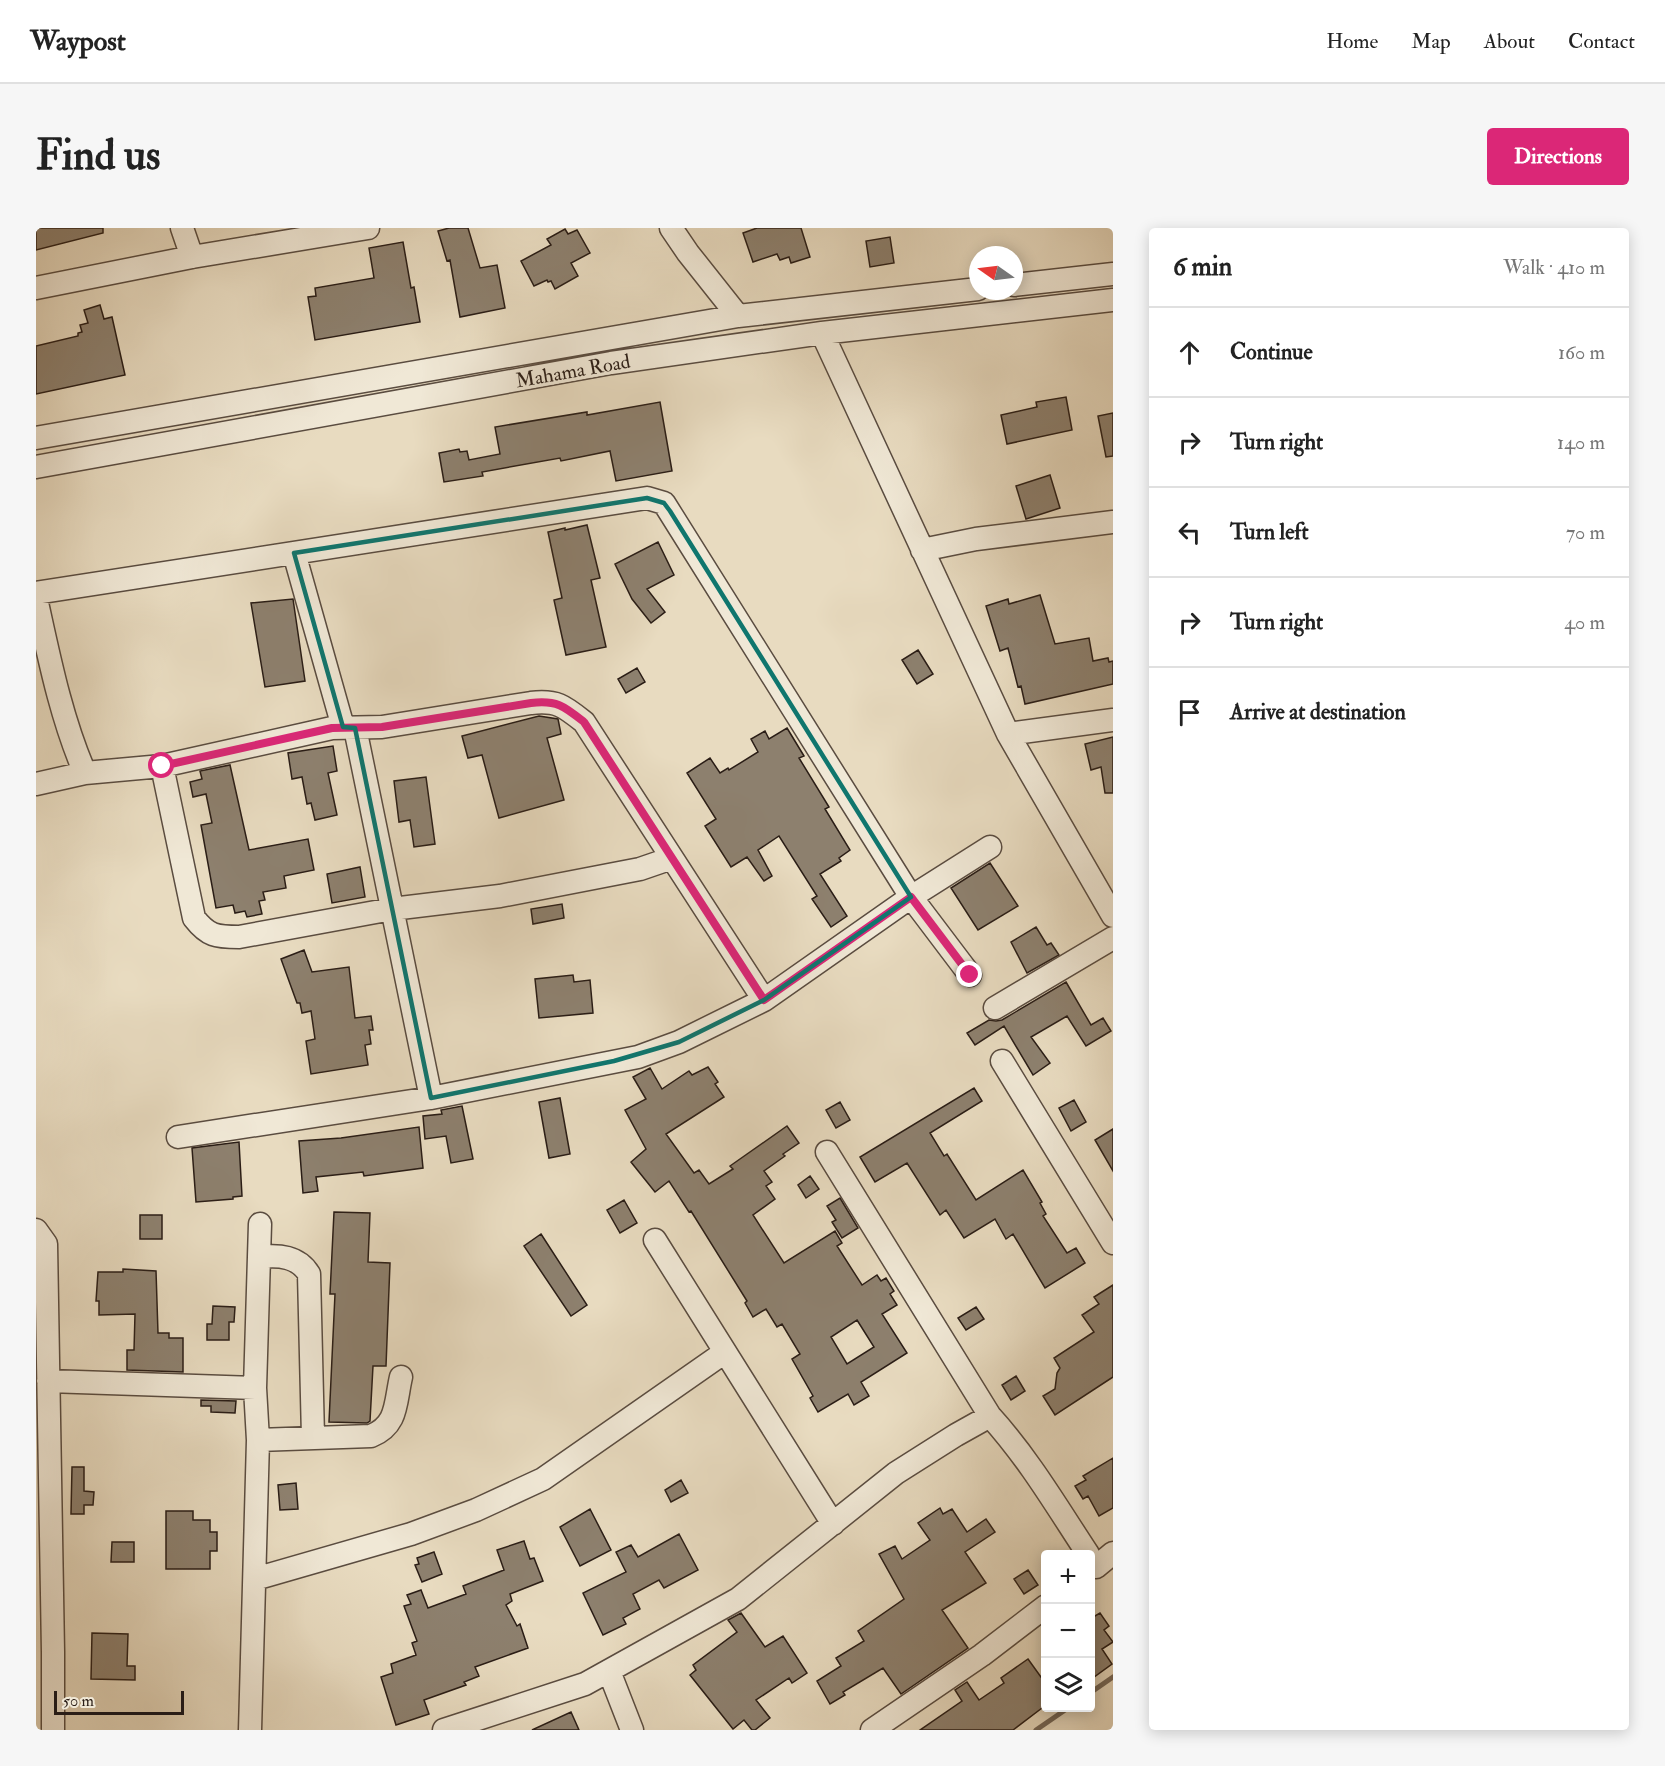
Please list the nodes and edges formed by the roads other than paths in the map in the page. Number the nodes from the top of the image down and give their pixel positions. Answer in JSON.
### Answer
{"nodes":[{"id":1,"x":182,"y":228,"type":"edge"},
{"id":2,"x":368,"y":228,"type":"edge"},
{"id":3,"x":671,"y":228,"type":"edge"},
{"id":4,"x":192,"y":257,"type":"junction"},
{"id":5,"x":1113,"y":274,"type":"edge"},
{"id":6,"x":1023,"y":284,"type":"edge"},
{"id":7,"x":36,"y":288,"type":"edge"},
{"id":8,"x":969,"y":290,"type":"edge"},
{"id":9,"x":1113,"y":300,"type":"edge"},
{"id":10,"x":738,"y":316,"type":"junction"},
{"id":11,"x":822,"y":333,"type":"junction"},
{"id":12,"x":36,"y":438,"type":"edge"},
{"id":13,"x":36,"y":467,"type":"edge"},
{"id":14,"x":1113,"y":522,"type":"edge"},
{"id":15,"x":922,"y":550,"type":"junction"},
{"id":16,"x":294,"y":553,"type":"junction"},
{"id":17,"x":36,"y":593,"type":"edge"},
{"id":18,"x":36,"y":598,"type":"edge"},
{"id":19,"x":1113,"y":720,"type":"edge"},
{"id":20,"x":349,"y":728,"type":"junction"},
{"id":21,"x":1008,"y":734,"type":"junction"},
{"id":22,"x":162,"y":766,"type":"junction"},
{"id":23,"x":85,"y":773,"type":"junction"},
{"id":24,"x":36,"y":784,"type":"edge"},
{"id":25,"x":990,"y":848,"type":"dead end"},
{"id":26,"x":672,"y":858,"type":"junction"},
{"id":27,"x":911,"y":897,"type":"junction"},
{"id":28,"x":392,"y":909,"type":"junction"},
{"id":29,"x":1111,"y":910,"type":"edge"},
{"id":30,"x":1113,"y":938,"type":"edge"},
{"id":31,"x":970,"y":975,"type":"dead end"},
{"id":32,"x":764,"y":1000,"type":"junction"},
{"id":33,"x":994,"y":1008,"type":"dead end"},
{"id":34,"x":1002,"y":1062,"type":"dead end"},
{"id":35,"x":431,"y":1098,"type":"junction"},
{"id":36,"x":178,"y":1137,"type":"dead end"},
{"id":37,"x":827,"y":1152,"type":"dead end"},
{"id":38,"x":260,"y":1224,"type":"dead end"},
{"id":39,"x":36,"y":1230,"type":"edge"},
{"id":40,"x":655,"y":1240,"type":"dead end"},
{"id":41,"x":1113,"y":1243,"type":"edge"},
{"id":42,"x":260,"y":1257,"type":"junction"},
{"id":43,"x":725,"y":1352,"type":"junction"},
{"id":44,"x":401,"y":1377,"type":"dead end"},
{"id":45,"x":48,"y":1381,"type":"junction"},
{"id":46,"x":255,"y":1388,"type":"junction"},
{"id":47,"x":990,"y":1416,"type":"junction"},
{"id":48,"x":313,"y":1437,"type":"junction"},
{"id":49,"x":258,"y":1440,"type":"junction"},
{"id":50,"x":832,"y":1524,"type":"junction"},
{"id":51,"x":1088,"y":1550,"type":"edge"},
{"id":52,"x":255,"y":1579,"type":"junction"},
{"id":53,"x":1041,"y":1610,"type":"edge"},
{"id":54,"x":609,"y":1671,"type":"junction"},
{"id":55,"x":53,"y":1730,"type":"edge"},
{"id":56,"x":250,"y":1730,"type":"edge"},
{"id":57,"x":444,"y":1730,"type":"edge"},
{"id":58,"x":632,"y":1730,"type":"edge"},
{"id":59,"x":872,"y":1730,"type":"edge"}],
"edges":[{"from":1,"to":4,"type":"street"},
{"from":2,"to":4,"type":"street"},
{"from":3,"to":10,"type":"street"},
{"from":4,"to":7,"type":"street"},
{"from":5,"to":6,"type":"street"},
{"from":8,"to":10,"type":"street","name":"Mahama Road"},
{"from":9,"to":11,"type":"street","name":"Mahama Road"},
{"from":10,"to":12,"type":"street","name":"Mahama Road"},
{"from":11,"to":13,"type":"street","name":"Mahama Road"},
{"from":11,"to":15,"type":"street"},
{"from":14,"to":15,"type":"street"},
{"from":15,"to":21,"type":"street"},
{"from":16,"to":17,"type":"street"},
{"from":16,"to":20,"type":"street"},
{"from":16,"to":27,"type":"street"},
{"from":18,"to":23,"type":"street"},
{"from":19,"to":21,"type":"street"},
{"from":20,"to":22,"type":"street"},
{"from":20,"to":26,"type":"street"},
{"from":20,"to":28,"type":"street"},
{"from":21,"to":29,"type":"street"},
{"from":22,"to":23,"type":"street"},
{"from":22,"to":28,"type":"street"},
{"from":23,"to":24,"type":"street"},
{"from":25,"to":27,"type":"street"},
{"from":26,"to":28,"type":"street"},
{"from":26,"to":32,"type":"street"},
{"from":27,"to":31,"type":"street"},
{"from":27,"to":32,"type":"street"},
{"from":28,"to":35,"type":"street"},
{"from":30,"to":33,"type":"street"},
{"from":32,"to":35,"type":"street"},
{"from":34,"to":41,"type":"street"},
{"from":35,"to":36,"type":"street"},
{"from":37,"to":47,"type":"street"},
{"from":38,"to":42,"type":"street"},
{"from":39,"to":45,"type":"street"},
{"from":40,"to":43,"type":"street"},
{"from":42,"to":46,"type":"street"},
{"from":42,"to":48,"type":"street"},
{"from":43,"to":50,"type":"street"},
{"from":43,"to":52,"type":"street"},
{"from":44,"to":48,"type":"street"},
{"from":45,"to":46,"type":"street"},
{"from":45,"to":55,"type":"street"},
{"from":46,"to":49,"type":"street"},
{"from":47,"to":50,"type":"street"},
{"from":47,"to":51,"type":"street"},
{"from":48,"to":49,"type":"street"},
{"from":49,"to":52,"type":"street"},
{"from":50,"to":54,"type":"street"},
{"from":52,"to":56,"type":"street"},
{"from":53,"to":59,"type":"street"},
{"from":54,"to":57,"type":"street"},
{"from":54,"to":58,"type":"street"}]}
